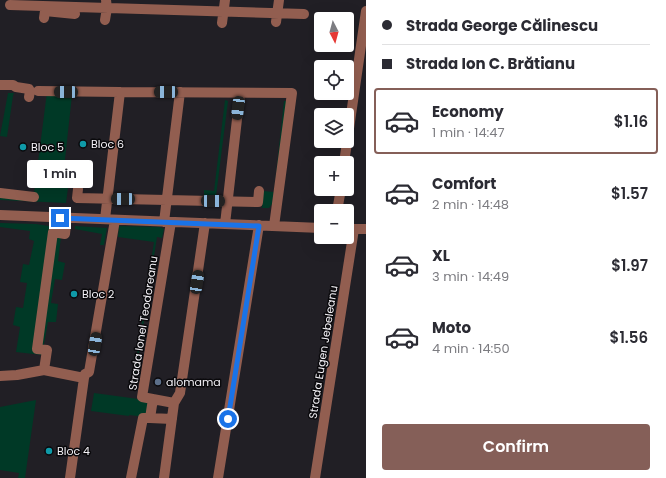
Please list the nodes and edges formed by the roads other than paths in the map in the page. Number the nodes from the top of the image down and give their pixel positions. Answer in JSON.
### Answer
{"nodes":[{"id":1,"x":225,"y":0,"type":"edge"},
{"id":2,"x":279,"y":0,"type":"edge"},
{"id":3,"x":106,"y":4,"type":"edge"},
{"id":4,"x":10,"y":5,"type":"dead end"},
{"id":5,"x":223,"y":12,"type":"junction"},
{"id":6,"x":366,"y":12,"type":"edge"},
{"id":7,"x":75,"y":14,"type":"dead end"},
{"id":8,"x":304,"y":14,"type":"dead end"},
{"id":9,"x":44,"y":18,"type":"dead end"},
{"id":10,"x":277,"y":18,"type":"junction"},
{"id":11,"x":105,"y":20,"type":"dead end"},
{"id":12,"x":222,"y":23,"type":"dead end"},
{"id":13,"x":1,"y":85,"type":"edge"},
{"id":14,"x":38,"y":91,"type":"dead end"},
{"id":15,"x":120,"y":92,"type":"junction"},
{"id":16,"x":180,"y":92,"type":"junction"},
{"id":17,"x":240,"y":93,"type":"junction"},
{"id":18,"x":29,"y":97,"type":"dead end"},
{"id":19,"x":345,"y":156,"type":"edge"},
{"id":20,"x":78,"y":189,"type":"dead end"},
{"id":21,"x":199,"y":190,"type":"dead end"},
{"id":22,"x":259,"y":191,"type":"dead end"},
{"id":23,"x":0,"y":193,"type":"edge"},
{"id":24,"x":34,"y":197,"type":"dead end"},
{"id":25,"x":107,"y":199,"type":"junction"},
{"id":26,"x":166,"y":200,"type":"junction"},
{"id":27,"x":198,"y":201,"type":"junction"},
{"id":28,"x":227,"y":201,"type":"junction"},
{"id":29,"x":0,"y":216,"type":"edge"},
{"id":30,"x":110,"y":220,"type":"junction"},
{"id":31,"x":168,"y":222,"type":"junction"},
{"id":32,"x":206,"y":223,"type":"junction"},
{"id":33,"x":225,"y":224,"type":"junction"},
{"id":34,"x":66,"y":225,"type":"dead end"},
{"id":35,"x":259,"y":226,"type":"junction"},
{"id":36,"x":274,"y":226,"type":"junction"},
{"id":37,"x":314,"y":228,"type":"edge"},
{"id":38,"x":354,"y":229,"type":"edge"},
{"id":39,"x":366,"y":229,"type":"edge"},
{"id":40,"x":349,"y":244,"type":"edge"},
{"id":41,"x":44,"y":370,"type":"junction"},
{"id":42,"x":0,"y":376,"type":"edge"},
{"id":43,"x":84,"y":378,"type":"junction"},
{"id":44,"x":153,"y":399,"type":"junction"},
{"id":45,"x":174,"y":403,"type":"junction"},
{"id":46,"x":150,"y":418,"type":"junction"},
{"id":47,"x":172,"y":419,"type":"junction"},
{"id":48,"x":70,"y":478,"type":"edge"},
{"id":49,"x":132,"y":478,"type":"edge"},
{"id":50,"x":164,"y":478,"type":"edge"},
{"id":51,"x":218,"y":478,"type":"edge"},
{"id":52,"x":315,"y":478,"type":"edge"}],
"edges":[{"from":1,"to":5,"type":"street"},
{"from":2,"to":10,"type":"street"},
{"from":3,"to":4,"type":"street"},
{"from":3,"to":5,"type":"street"},
{"from":3,"to":11,"type":"street"},
{"from":5,"to":10,"type":"street"},
{"from":5,"to":12,"type":"street"},
{"from":6,"to":19,"type":"street"},
{"from":7,"to":9,"type":"street"},
{"from":8,"to":10,"type":"street"},
{"from":13,"to":18,"type":"street"},
{"from":14,"to":15,"type":"street"},
{"from":15,"to":16,"type":"street"},
{"from":15,"to":25,"type":"street"},
{"from":16,"to":17,"type":"street"},
{"from":16,"to":26,"type":"street"},
{"from":17,"to":28,"type":"street"},
{"from":17,"to":36,"type":"street"},
{"from":20,"to":25,"type":"street"},
{"from":21,"to":27,"type":"street"},
{"from":22,"to":28,"type":"street"},
{"from":23,"to":24,"type":"street"},
{"from":25,"to":26,"type":"street"},
{"from":25,"to":30,"type":"street"},
{"from":26,"to":27,"type":"street"},
{"from":26,"to":31,"type":"street"},
{"from":27,"to":28,"type":"street"},
{"from":28,"to":33,"type":"street"},
{"from":29,"to":30,"type":"street"},
{"from":30,"to":31,"type":"street"},
{"from":30,"to":43,"type":"street"},
{"from":31,"to":32,"type":"street"},
{"from":31,"to":44,"type":"street","name":"Strada Ionel Teodoreanu"},
{"from":32,"to":33,"type":"street"},
{"from":32,"to":45,"type":"street"},
{"from":33,"to":35,"type":"street"},
{"from":34,"to":41,"type":"street"},
{"from":35,"to":36,"type":"street"},
{"from":35,"to":51,"type":"street"},
{"from":36,"to":37,"type":"street"},
{"from":38,"to":39,"type":"street"},
{"from":40,"to":52,"type":"street","name":"Strada Eugen Jebeleanu"},
{"from":41,"to":42,"type":"street"},
{"from":41,"to":43,"type":"street"},
{"from":43,"to":48,"type":"street"},
{"from":44,"to":45,"type":"street","name":"Strada Ionel Teodoreanu"},
{"from":44,"to":46,"type":"street"},
{"from":45,"to":47,"type":"street"},
{"from":46,"to":47,"type":"street"},
{"from":46,"to":49,"type":"street"},
{"from":47,"to":50,"type":"street"}]}
